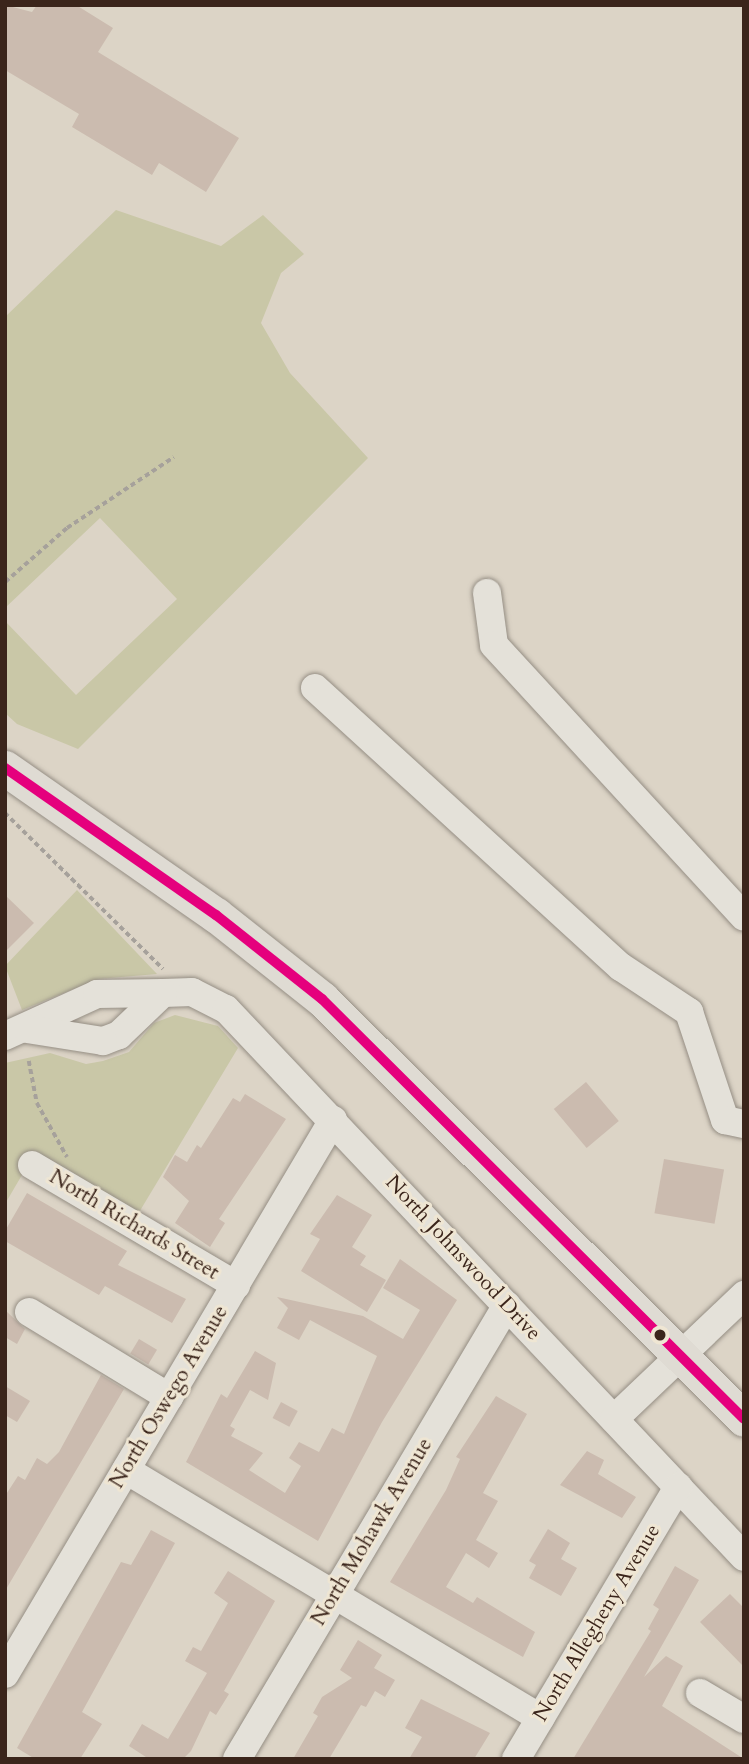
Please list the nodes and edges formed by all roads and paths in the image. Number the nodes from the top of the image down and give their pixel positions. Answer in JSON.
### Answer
{"nodes":[{"id":1,"x":174,"y":457,"type":"dead end"},
{"id":2,"x":5,"y":582,"type":"edge"},
{"id":3,"x":487,"y":593,"type":"dead end"},
{"id":4,"x":315,"y":688,"type":"dead end"},
{"id":5,"x":5,"y":768,"type":"edge"},
{"id":6,"x":5,"y":813,"type":"edge"},
{"id":7,"x":744,"y":917,"type":"edge"},
{"id":8,"x":165,"y":984,"type":"junction"},
{"id":9,"x":119,"y":993,"type":"junction"},
{"id":10,"x":69,"y":1007,"type":"junction"},
{"id":11,"x":131,"y":1022,"type":"junction"},
{"id":12,"x":12,"y":1031,"type":"edge"},
{"id":13,"x":75,"y":1039,"type":"junction"},
{"id":14,"x":29,"y":1061,"type":"dead end"},
{"id":15,"x":333,"y":1120,"type":"junction"},
{"id":16,"x":744,"y":1124,"type":"edge"},
{"id":17,"x":32,"y":1165,"type":"dead end"},
{"id":18,"x":63,"y":1183,"type":"junction"},
{"id":19,"x":236,"y":1285,"type":"junction"},
{"id":20,"x":744,"y":1295,"type":"edge"},
{"id":21,"x":507,"y":1305,"type":"junction"},
{"id":22,"x":29,"y":1312,"type":"dead end"},
{"id":23,"x":681,"y":1355,"type":"junction"},
{"id":24,"x":169,"y":1397,"type":"junction"},
{"id":25,"x":614,"y":1419,"type":"junction"},
{"id":26,"x":744,"y":1419,"type":"edge"},
{"id":27,"x":126,"y":1470,"type":"junction"},
{"id":28,"x":678,"y":1488,"type":"junction"},
{"id":29,"x":744,"y":1557,"type":"edge"},
{"id":30,"x":334,"y":1595,"type":"junction"},
{"id":31,"x":5,"y":1674,"type":"edge"},
{"id":32,"x":700,"y":1693,"type":"dead end"},
{"id":33,"x":540,"y":1718,"type":"junction"},
{"id":34,"x":744,"y":1719,"type":"edge"},
{"id":35,"x":237,"y":1759,"type":"edge"},
{"id":36,"x":516,"y":1759,"type":"edge"}],
"edges":[{"from":1,"to":2,"type":"path"},
{"from":3,"to":7,"type":"street"},
{"from":4,"to":16,"type":"street"},
{"from":5,"to":23,"type":"main road"},
{"from":6,"to":8,"type":"path"},
{"from":8,"to":9,"type":"street","name":"North Johnswood Drive"},
{"from":8,"to":11,"type":"street","name":"North Johnswood Drive"},
{"from":8,"to":15,"type":"street","name":"North Johnswood Drive"},
{"from":9,"to":10,"type":"street","name":"North Johnswood Drive"},
{"from":9,"to":11,"type":"street"},
{"from":10,"to":12,"type":"street","name":"North Johnswood Drive"},
{"from":10,"to":13,"type":"street"},
{"from":11,"to":13,"type":"street","name":"North Johnswood Drive"},
{"from":12,"to":13,"type":"street","name":"North Johnswood Drive"},
{"from":14,"to":18,"type":"path"},
{"from":15,"to":19,"type":"street","name":"North Oswego Avenue"},
{"from":15,"to":21,"type":"street","name":"North Johnswood Drive"},
{"from":17,"to":18,"type":"street","name":"North Richards Street"},
{"from":18,"to":19,"type":"street","name":"North Richards Street"},
{"from":19,"to":24,"type":"street","name":"North Oswego Avenue"},
{"from":20,"to":23,"type":"street"},
{"from":21,"to":25,"type":"street","name":"North Johnswood Drive"},
{"from":21,"to":30,"type":"street","name":"North Mohawk Avenue"},
{"from":22,"to":24,"type":"street"},
{"from":23,"to":25,"type":"street"},
{"from":23,"to":26,"type":"main road"},
{"from":24,"to":27,"type":"street","name":"North Oswego Avenue"},
{"from":25,"to":28,"type":"street","name":"North Johnswood Drive"},
{"from":27,"to":30,"type":"street"},
{"from":27,"to":31,"type":"street","name":"North Oswego Avenue"},
{"from":28,"to":29,"type":"street","name":"North Johnswood Drive"},
{"from":28,"to":33,"type":"street","name":"North Allegheny Avenue"},
{"from":30,"to":33,"type":"street"},
{"from":30,"to":35,"type":"street","name":"North Mohawk Avenue"},
{"from":32,"to":34,"type":"street"},
{"from":33,"to":36,"type":"street","name":"North Allegheny Avenue"}]}
